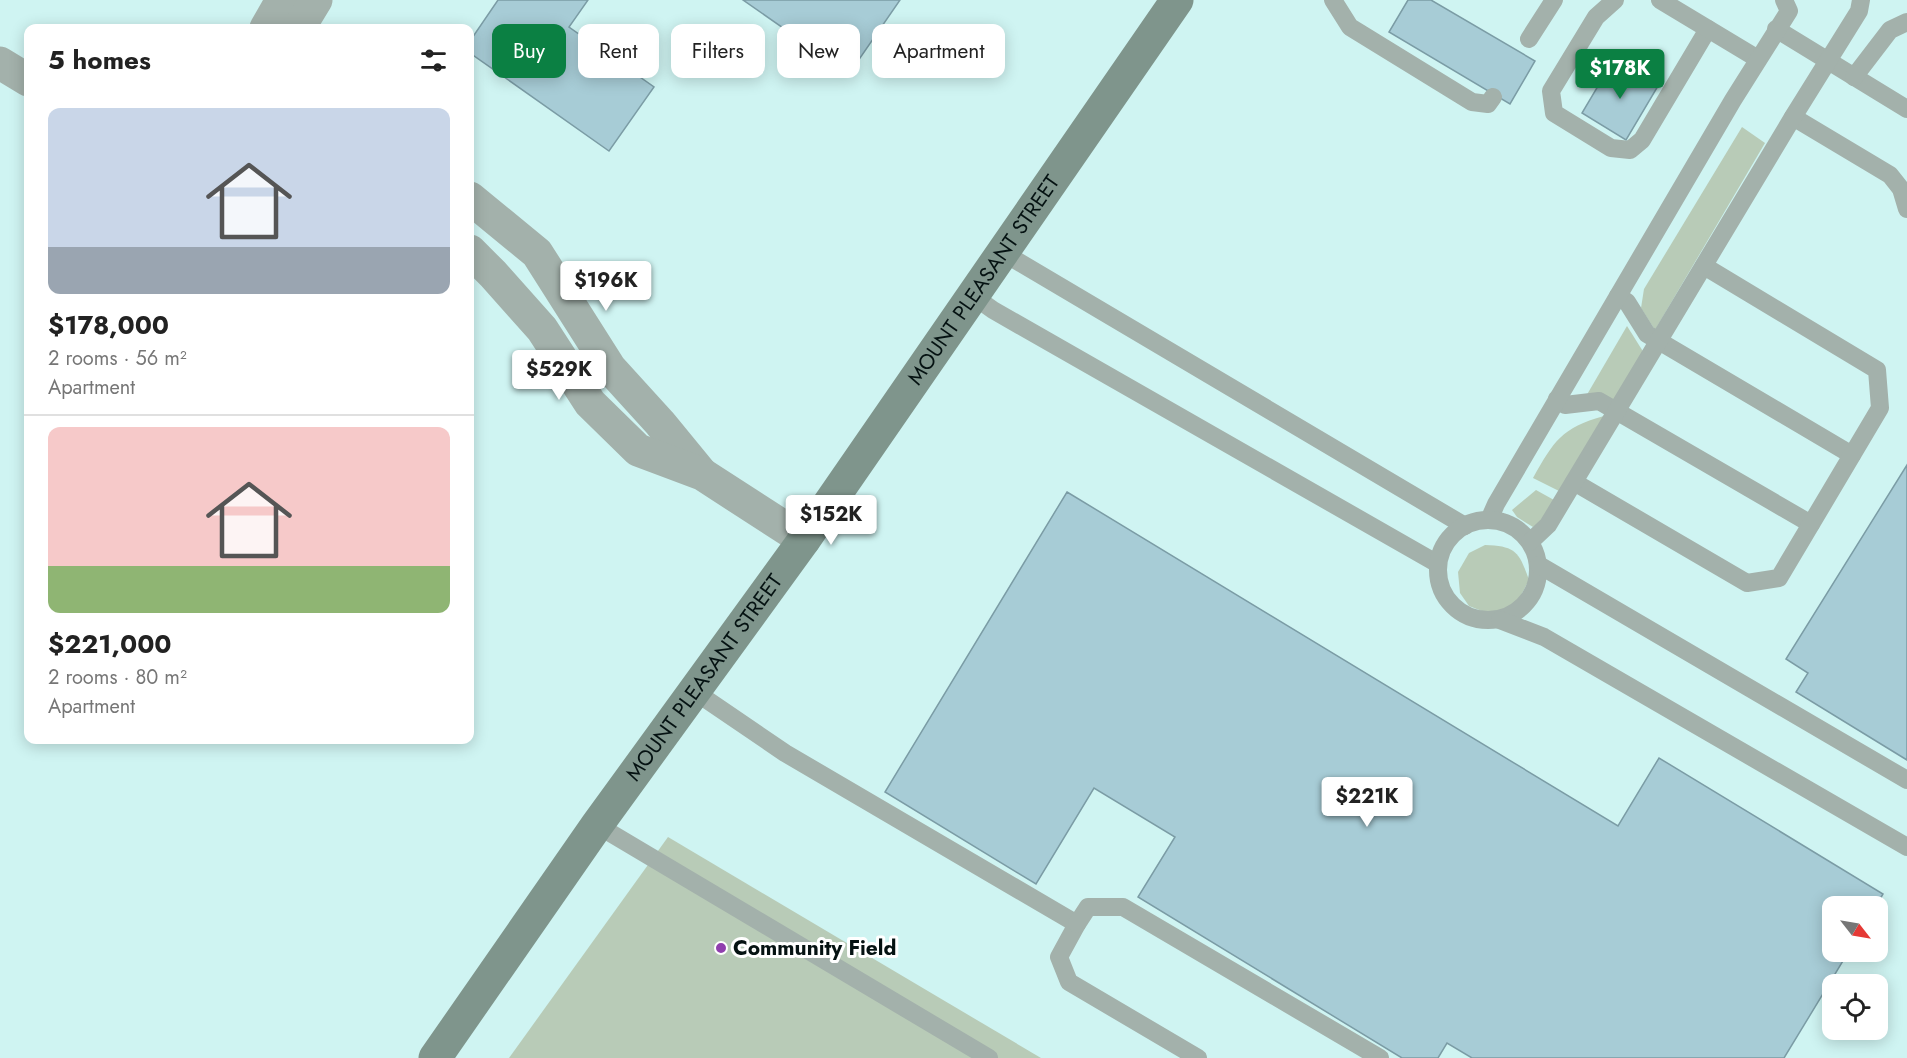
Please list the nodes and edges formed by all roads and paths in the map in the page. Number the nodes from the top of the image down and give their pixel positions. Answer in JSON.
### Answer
{"nodes":[{"id":1,"x":282,"y":0,"type":"edge"},
{"id":2,"x":316,"y":0,"type":"edge"},
{"id":3,"x":1177,"y":0,"type":"edge"},
{"id":4,"x":1333,"y":0,"type":"edge"},
{"id":5,"x":1554,"y":0,"type":"edge"},
{"id":6,"x":1615,"y":0,"type":"edge"},
{"id":7,"x":1660,"y":0,"type":"edge"},
{"id":8,"x":1784,"y":0,"type":"edge"},
{"id":9,"x":1861,"y":0,"type":"edge"},
{"id":10,"x":1907,"y":22,"type":"edge"},
{"id":11,"x":268,"y":24,"type":"edge"},
{"id":12,"x":301,"y":24,"type":"edge"},
{"id":13,"x":1708,"y":29,"type":"junction"},
{"id":14,"x":1776,"y":29,"type":"junction"},
{"id":15,"x":1529,"y":39,"type":"dead end"},
{"id":16,"x":1758,"y":59,"type":"junction"},
{"id":17,"x":1827,"y":61,"type":"junction"},
{"id":18,"x":0,"y":63,"type":"edge"},
{"id":19,"x":1854,"y":77,"type":"junction"},
{"id":20,"x":24,"y":78,"type":"edge"},
{"id":21,"x":1494,"y":97,"type":"dead end"},
{"id":22,"x":1907,"y":109,"type":"edge"},
{"id":23,"x":1793,"y":117,"type":"junction"},
{"id":24,"x":474,"y":201,"type":"edge"},
{"id":25,"x":1907,"y":209,"type":"edge"},
{"id":26,"x":1002,"y":252,"type":"junction"},
{"id":27,"x":474,"y":256,"type":"edge"},
{"id":28,"x":1704,"y":266,"type":"junction"},
{"id":29,"x":972,"y":295,"type":"junction"},
{"id":30,"x":1618,"y":296,"type":"junction"},
{"id":31,"x":1659,"y":341,"type":"junction"},
{"id":32,"x":1557,"y":399,"type":"junction"},
{"id":33,"x":1616,"y":411,"type":"junction"},
{"id":34,"x":1852,"y":455,"type":"junction"},
{"id":35,"x":702,"y":474,"type":"junction"},
{"id":36,"x":1574,"y":482,"type":"junction"},
{"id":37,"x":1489,"y":520,"type":"junction"},
{"id":38,"x":1811,"y":524,"type":"junction"},
{"id":39,"x":1465,"y":525,"type":"junction"},
{"id":40,"x":804,"y":540,"type":"junction"},
{"id":41,"x":1530,"y":542,"type":"junction"},
{"id":42,"x":1438,"y":564,"type":"junction"},
{"id":43,"x":1539,"y":565,"type":"junction"},
{"id":44,"x":1500,"y":620,"type":"junction"},
{"id":45,"x":694,"y":691,"type":"junction"},
{"id":46,"x":1907,"y":780,"type":"edge"},
{"id":47,"x":597,"y":825,"type":"junction"},
{"id":48,"x":1907,"y":847,"type":"edge"},
{"id":49,"x":1077,"y":924,"type":"junction"},
{"id":50,"x":435,"y":1058,"type":"edge"},
{"id":51,"x":989,"y":1058,"type":"edge"},
{"id":52,"x":1198,"y":1058,"type":"edge"},
{"id":53,"x":1380,"y":1058,"type":"edge"}],
"edges":[{"from":1,"to":11,"type":"street"},
{"from":2,"to":12,"type":"street"},
{"from":3,"to":26,"type":"main road","name":"MOUNT PLEASANT STREET"},
{"from":4,"to":21,"type":"lane"},
{"from":5,"to":15,"type":"lane"},
{"from":6,"to":13,"type":"lane"},
{"from":7,"to":13,"type":"lane"},
{"from":8,"to":14,"type":"lane"},
{"from":9,"to":17,"type":"lane"},
{"from":10,"to":19,"type":"lane"},
{"from":13,"to":16,"type":"lane"},
{"from":14,"to":16,"type":"lane"},
{"from":14,"to":17,"type":"lane"},
{"from":16,"to":30,"type":"lane"},
{"from":17,"to":19,"type":"lane"},
{"from":17,"to":23,"type":"lane"},
{"from":18,"to":20,"type":"street"},
{"from":19,"to":22,"type":"lane"},
{"from":23,"to":25,"type":"lane"},
{"from":23,"to":28,"type":"lane"},
{"from":24,"to":35,"type":"street"},
{"from":26,"to":29,"type":"main road","name":"MOUNT PLEASANT STREET"},
{"from":26,"to":39,"type":"lane"},
{"from":27,"to":35,"type":"street"},
{"from":28,"to":31,"type":"lane"},
{"from":28,"to":34,"type":"lane"},
{"from":29,"to":40,"type":"main road","name":"MOUNT PLEASANT STREET"},
{"from":29,"to":42,"type":"lane"},
{"from":30,"to":31,"type":"lane"},
{"from":30,"to":32,"type":"lane"},
{"from":31,"to":33,"type":"lane"},
{"from":31,"to":34,"type":"lane"},
{"from":32,"to":33,"type":"lane"},
{"from":32,"to":37,"type":"lane"},
{"from":33,"to":36,"type":"lane"},
{"from":33,"to":38,"type":"lane"},
{"from":34,"to":38,"type":"lane"},
{"from":35,"to":40,"type":"street"},
{"from":36,"to":38,"type":"lane"},
{"from":36,"to":41,"type":"lane"},
{"from":37,"to":39,"type":"lane"},
{"from":37,"to":41,"type":"lane"},
{"from":39,"to":42,"type":"lane"},
{"from":40,"to":45,"type":"main road","name":"MOUNT PLEASANT STREET"},
{"from":41,"to":43,"type":"lane"},
{"from":42,"to":44,"type":"lane"},
{"from":43,"to":44,"type":"lane"},
{"from":43,"to":46,"type":"lane"},
{"from":44,"to":48,"type":"lane"},
{"from":45,"to":47,"type":"main road","name":"MOUNT PLEASANT STREET"},
{"from":45,"to":49,"type":"lane"},
{"from":47,"to":50,"type":"main road","name":"MOUNT PLEASANT STREET"},
{"from":47,"to":51,"type":"lane"},
{"from":49,"to":52,"type":"lane"},
{"from":49,"to":53,"type":"lane"}]}
